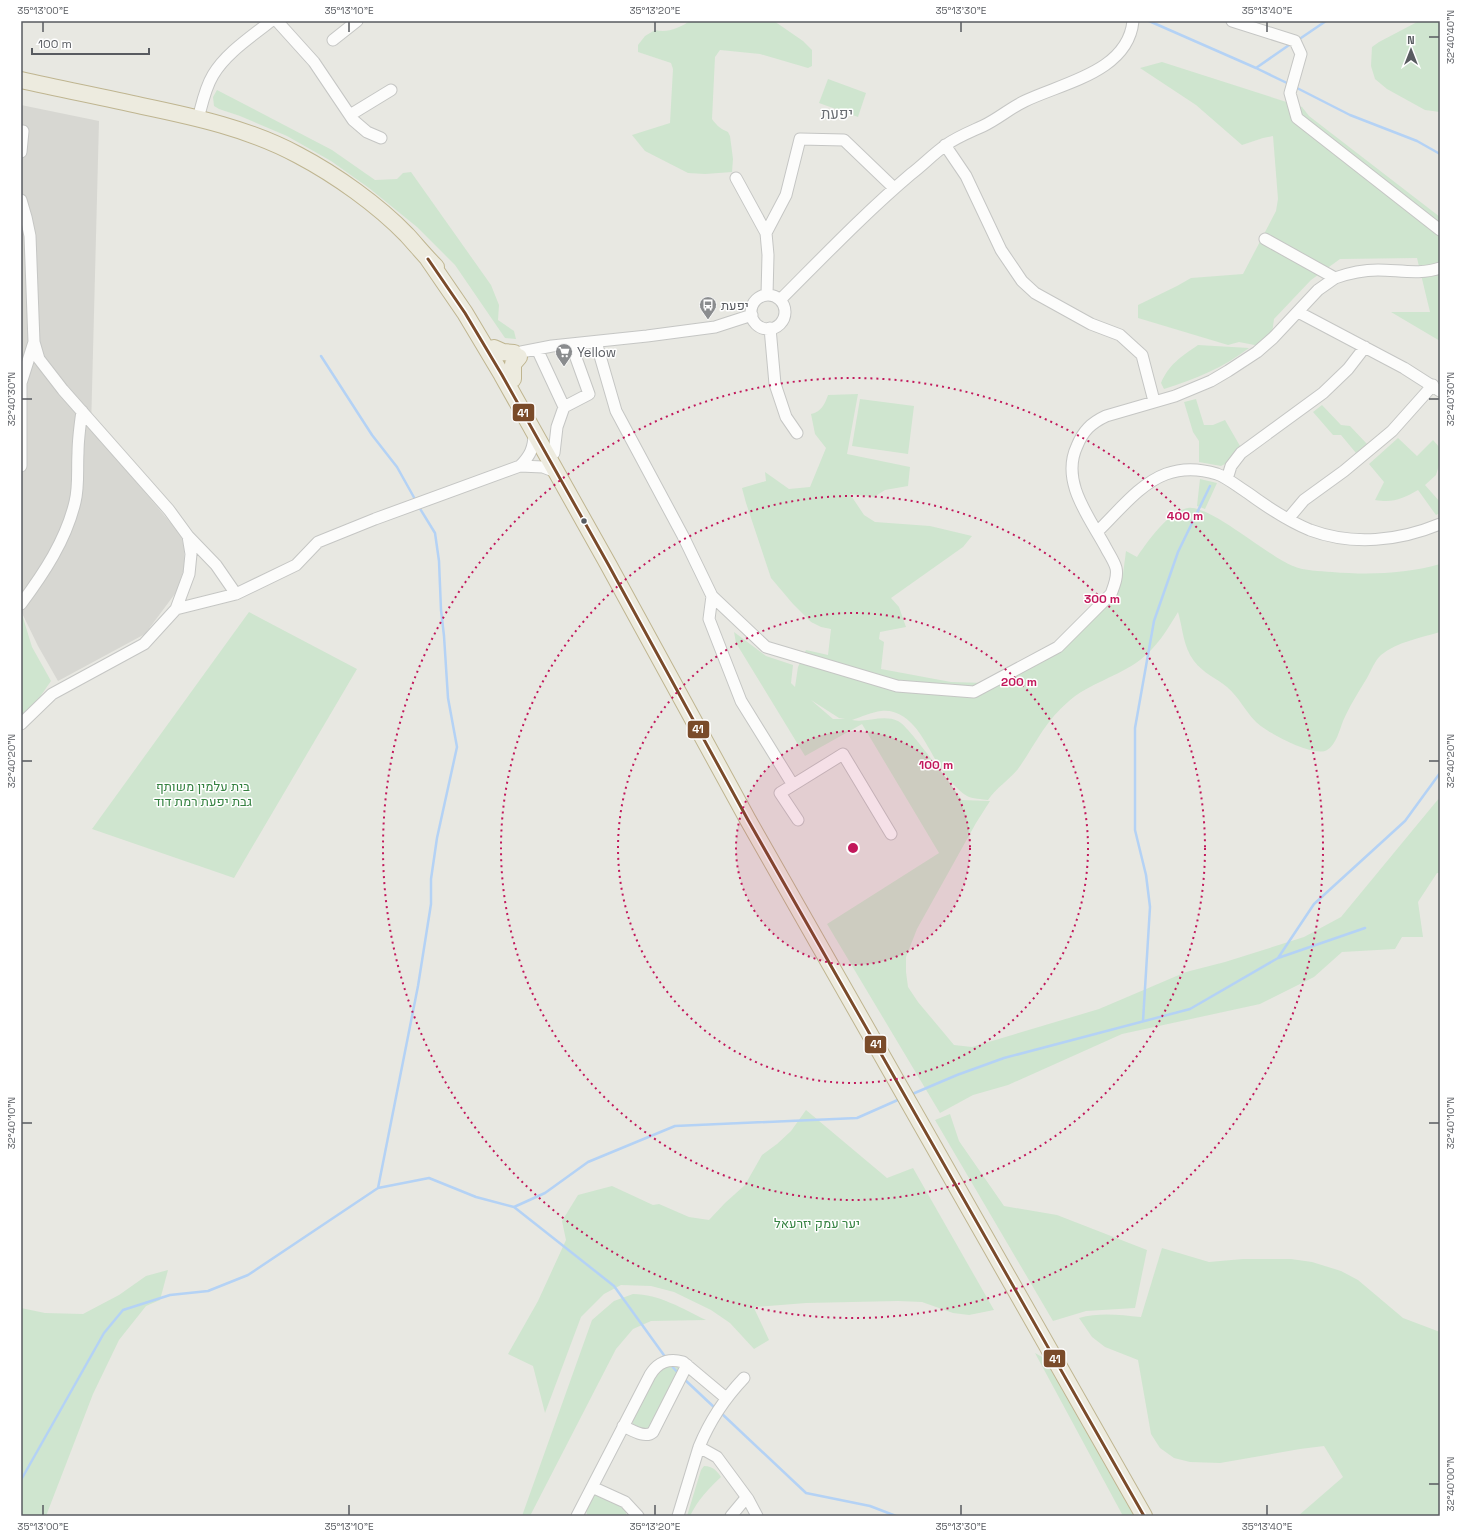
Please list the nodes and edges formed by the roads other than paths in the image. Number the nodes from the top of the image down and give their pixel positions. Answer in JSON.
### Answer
{"nodes":[{"id":1,"x":271,"y":21,"type":"edge"},
{"id":2,"x":277,"y":21,"type":"edge"},
{"id":3,"x":357,"y":21,"type":"edge"},
{"id":4,"x":1133,"y":21,"type":"edge"},
{"id":5,"x":1232,"y":21,"type":"edge"},
{"id":6,"x":333,"y":40,"type":"dead end"},
{"id":7,"x":21,"y":80,"type":"edge"},
{"id":8,"x":391,"y":90,"type":"dead end"},
{"id":9,"x":350,"y":115,"type":"junction"},
{"id":10,"x":198,"y":119,"type":"junction"},
{"id":11,"x":23,"y":131,"type":"dead end"},
{"id":12,"x":381,"y":138,"type":"dead end"},
{"id":13,"x":945,"y":145,"type":"junction"},
{"id":14,"x":21,"y":152,"type":"edge"},
{"id":15,"x":736,"y":178,"type":"dead end"},
{"id":16,"x":894,"y":188,"type":"junction"},
{"id":17,"x":21,"y":200,"type":"edge"},
{"id":18,"x":1440,"y":230,"type":"edge"},
{"id":19,"x":766,"y":232,"type":"junction"},
{"id":20,"x":1265,"y":239,"type":"dead end"},
{"id":21,"x":1440,"y":268,"type":"edge"},
{"id":22,"x":1335,"y":278,"type":"junction"},
{"id":23,"x":767,"y":295,"type":"junction"},
{"id":24,"x":780,"y":300,"type":"junction"},
{"id":25,"x":1298,"y":312,"type":"junction"},
{"id":26,"x":752,"y":315,"type":"junction"},
{"id":27,"x":770,"y":328,"type":"junction"},
{"id":28,"x":34,"y":342,"type":"junction"},
{"id":29,"x":596,"y":342,"type":"junction"},
{"id":30,"x":571,"y":344,"type":"junction"},
{"id":31,"x":1364,"y":347,"type":"junction"},
{"id":32,"x":537,"y":349,"type":"junction"},
{"id":33,"x":505,"y":358,"type":"junction"},
{"id":34,"x":1436,"y":388,"type":"edge"},
{"id":35,"x":1154,"y":401,"type":"junction"},
{"id":36,"x":564,"y":407,"type":"junction"},
{"id":37,"x":82,"y":411,"type":"junction"},
{"id":38,"x":534,"y":433,"type":"junction"},
{"id":39,"x":797,"y":433,"type":"dead end"},
{"id":40,"x":554,"y":453,"type":"junction"},
{"id":41,"x":21,"y":466,"type":"edge"},
{"id":42,"x":520,"y":466,"type":"junction"},
{"id":43,"x":556,"y":472,"type":"junction"},
{"id":44,"x":1227,"y":479,"type":"junction"},
{"id":45,"x":1288,"y":519,"type":"junction"},
{"id":46,"x":1440,"y":524,"type":"edge"},
{"id":47,"x":1097,"y":532,"type":"junction"},
{"id":48,"x":188,"y":536,"type":"junction"},
{"id":49,"x":608,"y":564,"type":"junction"},
{"id":50,"x":236,"y":594,"type":"junction"},
{"id":51,"x":712,"y":596,"type":"junction"},
{"id":52,"x":21,"y":604,"type":"edge"},
{"id":53,"x":176,"y":609,"type":"junction"},
{"id":54,"x":21,"y":724,"type":"edge"},
{"id":55,"x":793,"y":785,"type":"junction"},
{"id":56,"x":798,"y":820,"type":"dead end"},
{"id":57,"x":891,"y":834,"type":"dead end"},
{"id":58,"x":687,"y":1365,"type":"junction"},
{"id":59,"x":744,"y":1378,"type":"dead end"},
{"id":60,"x":726,"y":1398,"type":"junction"},
{"id":61,"x":623,"y":1426,"type":"junction"},
{"id":62,"x":699,"y":1447,"type":"junction"},
{"id":63,"x":592,"y":1487,"type":"junction"},
{"id":64,"x":746,"y":1498,"type":"junction"},
{"id":65,"x":633,"y":1514,"type":"edge"},
{"id":66,"x":578,"y":1516,"type":"edge"},
{"id":67,"x":678,"y":1516,"type":"edge"},
{"id":68,"x":731,"y":1516,"type":"edge"},
{"id":69,"x":757,"y":1516,"type":"edge"},
{"id":70,"x":1144,"y":1516,"type":"edge"}],
"edges":[{"from":1,"to":10,"type":"street"},
{"from":2,"to":9,"type":"street"},
{"from":3,"to":6,"type":"street"},
{"from":4,"to":13,"type":"street"},
{"from":5,"to":18,"type":"street"},
{"from":7,"to":10,"type":"highway"},
{"from":8,"to":9,"type":"street"},
{"from":9,"to":12,"type":"street"},
{"from":10,"to":33,"type":"highway"},
{"from":11,"to":14,"type":"street"},
{"from":13,"to":16,"type":"street"},
{"from":13,"to":35,"type":"street"},
{"from":15,"to":19,"type":"street"},
{"from":16,"to":19,"type":"street"},
{"from":16,"to":24,"type":"street"},
{"from":17,"to":28,"type":"street"},
{"from":19,"to":23,"type":"street"},
{"from":20,"to":22,"type":"street"},
{"from":21,"to":22,"type":"street"},
{"from":22,"to":25,"type":"street"},
{"from":23,"to":24,"type":"street"},
{"from":23,"to":26,"type":"street"},
{"from":24,"to":27,"type":"street"},
{"from":25,"to":31,"type":"street"},
{"from":25,"to":35,"type":"street"},
{"from":26,"to":27,"type":"street"},
{"from":26,"to":29,"type":"street"},
{"from":27,"to":39,"type":"street"},
{"from":28,"to":37,"type":"street"},
{"from":28,"to":41,"type":"street"},
{"from":29,"to":30,"type":"street"},
{"from":29,"to":51,"type":"street"},
{"from":30,"to":32,"type":"street"},
{"from":30,"to":36,"type":"street"},
{"from":31,"to":34,"type":"street"},
{"from":31,"to":44,"type":"street"},
{"from":32,"to":33,"type":"street"},
{"from":32,"to":36,"type":"street"},
{"from":33,"to":38,"type":"highway"},
{"from":33,"to":40,"type":"highway"},
{"from":34,"to":45,"type":"street"},
{"from":35,"to":47,"type":"street"},
{"from":36,"to":40,"type":"street"},
{"from":37,"to":48,"type":"street"},
{"from":37,"to":52,"type":"street"},
{"from":38,"to":42,"type":"street"},
{"from":38,"to":43,"type":"highway"},
{"from":40,"to":49,"type":"highway"},
{"from":42,"to":43,"type":"street"},
{"from":42,"to":50,"type":"street"},
{"from":43,"to":49,"type":"highway"},
{"from":44,"to":45,"type":"street"},
{"from":44,"to":47,"type":"street"},
{"from":45,"to":46,"type":"street"},
{"from":47,"to":51,"type":"street"},
{"from":48,"to":50,"type":"street"},
{"from":48,"to":53,"type":"street"},
{"from":49,"to":70,"type":"highway"},
{"from":50,"to":53,"type":"street"},
{"from":51,"to":55,"type":"street"},
{"from":53,"to":54,"type":"street"},
{"from":55,"to":56,"type":"street"},
{"from":55,"to":57,"type":"street"},
{"from":58,"to":60,"type":"street"},
{"from":58,"to":61,"type":"street"},
{"from":58,"to":61,"type":"street"},
{"from":59,"to":60,"type":"street"},
{"from":60,"to":62,"type":"street"},
{"from":61,"to":63,"type":"street"},
{"from":62,"to":64,"type":"street"},
{"from":62,"to":67,"type":"street"},
{"from":63,"to":65,"type":"street"},
{"from":63,"to":66,"type":"street"},
{"from":64,"to":68,"type":"street"},
{"from":64,"to":69,"type":"street"}]}
